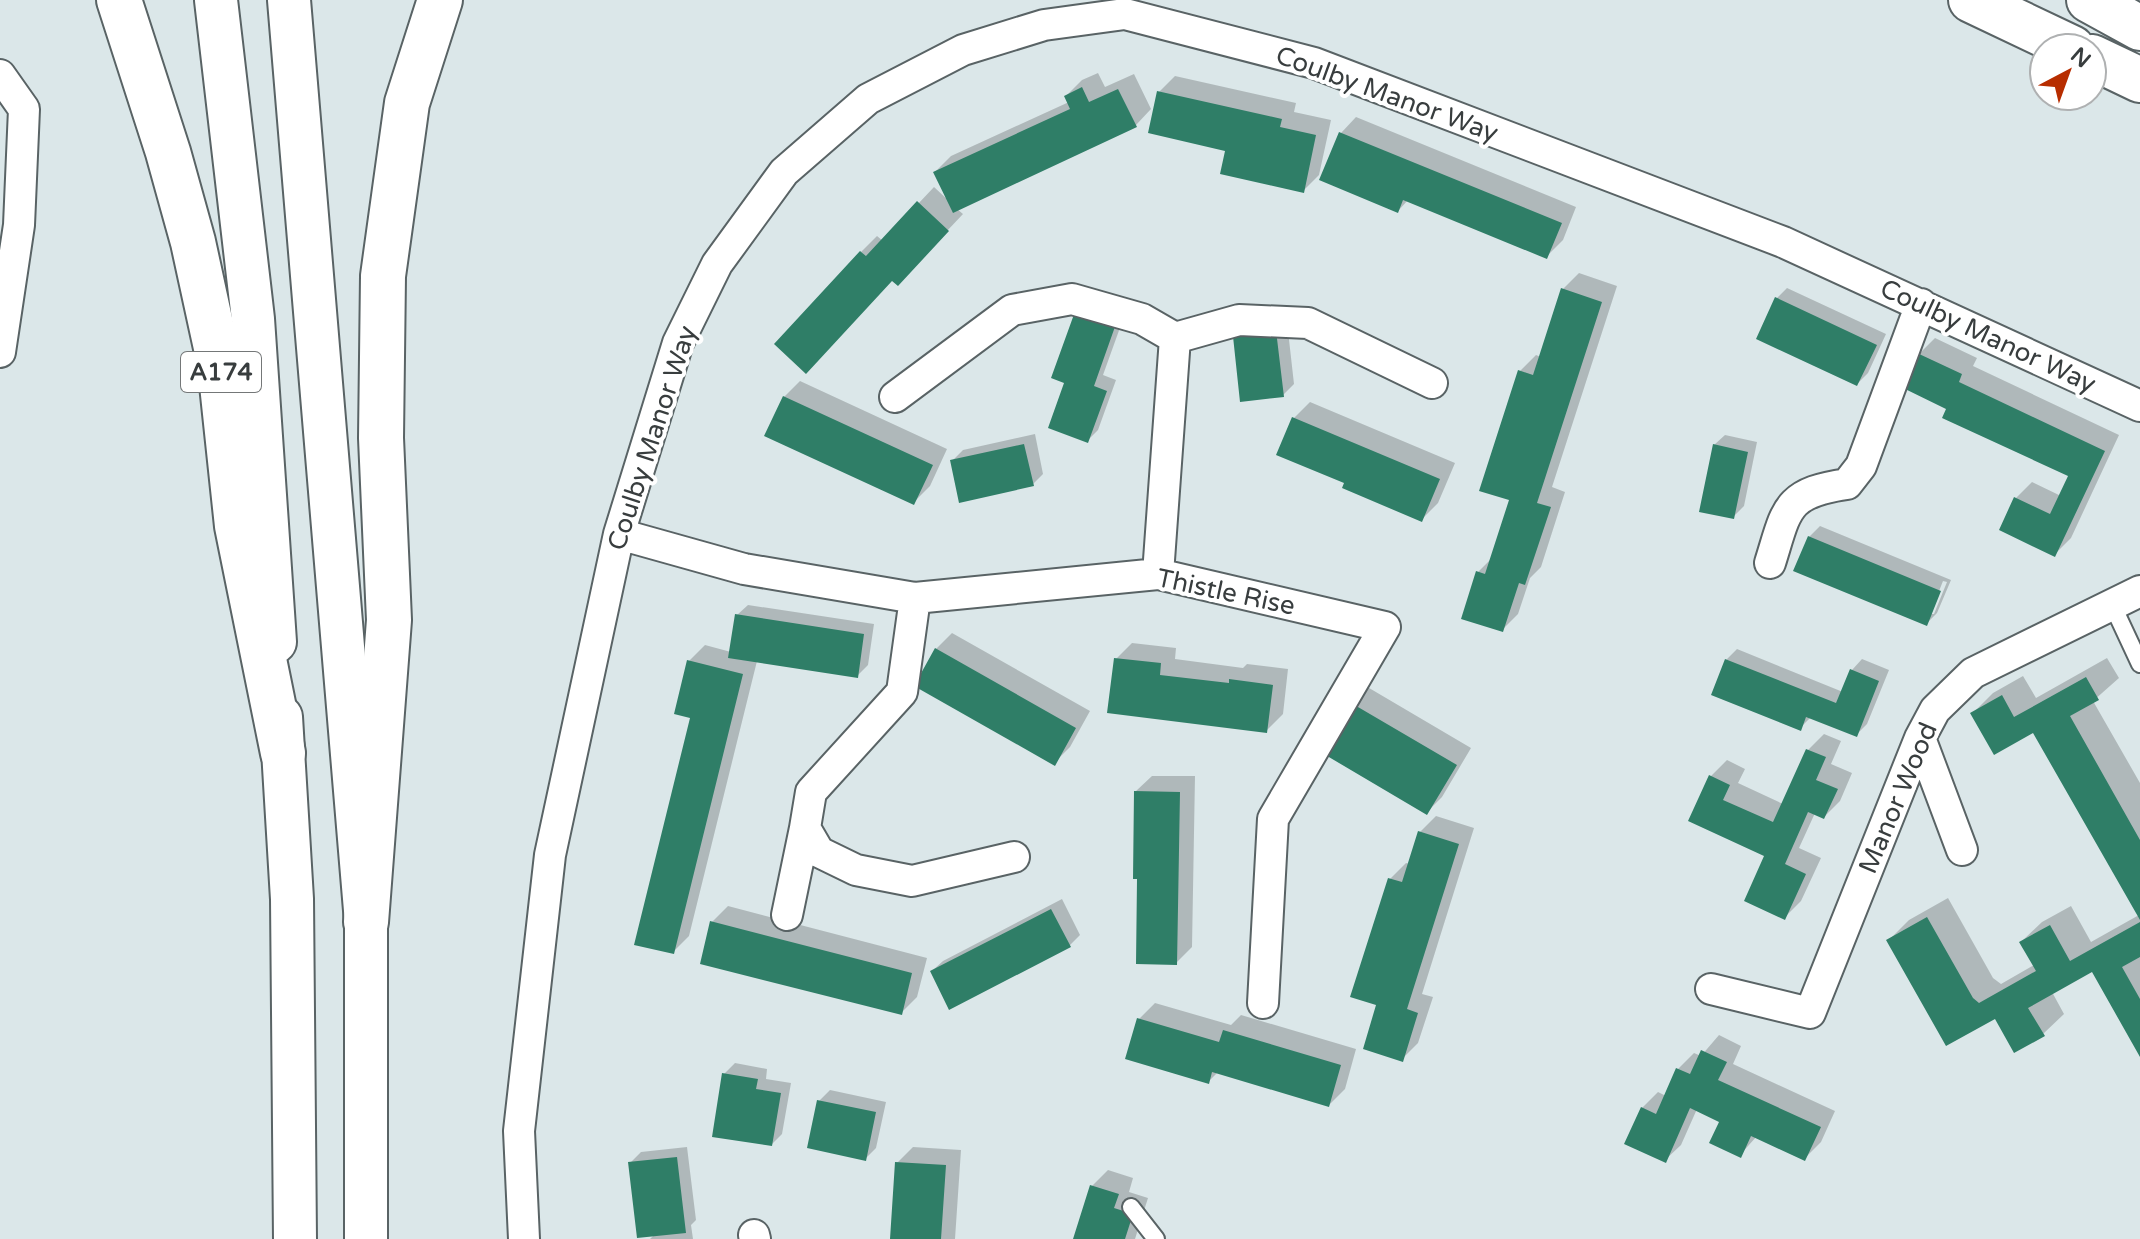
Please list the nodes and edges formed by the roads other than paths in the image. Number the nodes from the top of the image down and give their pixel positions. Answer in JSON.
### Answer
{"nodes":[{"id":1,"x":119,"y":0,"type":"edge"},
{"id":2,"x":216,"y":0,"type":"edge"},
{"id":3,"x":289,"y":0,"type":"edge"},
{"id":4,"x":440,"y":0,"type":"edge"},
{"id":5,"x":1971,"y":0,"type":"edge"},
{"id":6,"x":2089,"y":0,"type":"edge"},
{"id":7,"x":2140,"y":28,"type":"edge"},
{"id":8,"x":2038,"y":32,"type":"edge"},
{"id":9,"x":2108,"y":65,"type":"edge"},
{"id":10,"x":0,"y":75,"type":"edge"},
{"id":11,"x":2140,"y":80,"type":"edge"},
{"id":12,"x":1921,"y":304,"type":"junction"},
{"id":13,"x":1175,"y":338,"type":"junction"},
{"id":14,"x":0,"y":352,"type":"edge"},
{"id":15,"x":1432,"y":383,"type":"dead end"},
{"id":16,"x":895,"y":397,"type":"dead end"},
{"id":17,"x":2140,"y":406,"type":"edge"},
{"id":18,"x":619,"y":534,"type":"junction"},
{"id":19,"x":1770,"y":563,"type":"dead end"},
{"id":20,"x":1158,"y":574,"type":"junction"},
{"id":21,"x":2140,"y":591,"type":"edge"},
{"id":22,"x":915,"y":598,"type":"junction"},
{"id":23,"x":2112,"y":604,"type":"junction"},
{"id":24,"x":2140,"y":664,"type":"edge"},
{"id":25,"x":1920,"y":738,"type":"junction"},
{"id":26,"x":283,"y":753,"type":"junction"},
{"id":27,"x":805,"y":828,"type":"junction"},
{"id":28,"x":1962,"y":850,"type":"dead end"},
{"id":29,"x":1014,"y":857,"type":"dead end"},
{"id":30,"x":787,"y":915,"type":"dead end"},
{"id":31,"x":366,"y":922,"type":"junction"},
{"id":32,"x":1711,"y":989,"type":"dead end"},
{"id":33,"x":1263,"y":1003,"type":"dead end"},
{"id":34,"x":1131,"y":1207,"type":"dead end"},
{"id":35,"x":295,"y":1239,"type":"edge"},
{"id":36,"x":366,"y":1239,"type":"edge"},
{"id":37,"x":524,"y":1239,"type":"edge"},
{"id":38,"x":1156,"y":1239,"type":"edge"}],
"edges":[{"from":1,"to":26,"type":"highway","number":"A174"},
{"from":2,"to":26,"type":"main road"},
{"from":3,"to":31,"type":"main road"},
{"from":4,"to":31,"type":"highway"},
{"from":5,"to":8,"type":"highway"},
{"from":6,"to":7,"type":"highway"},
{"from":9,"to":11,"type":"highway"},
{"from":10,"to":14,"type":"street"},
{"from":12,"to":17,"type":"street","name":"Coulby Manor Way"},
{"from":12,"to":18,"type":"street","name":"Coulby Manor Way"},
{"from":12,"to":19,"type":"street"},
{"from":13,"to":15,"type":"street"},
{"from":13,"to":16,"type":"street"},
{"from":13,"to":20,"type":"street"},
{"from":18,"to":22,"type":"street","name":"Thistle Rise"},
{"from":18,"to":37,"type":"street","name":"Coulby Manor Way"},
{"from":20,"to":22,"type":"street","name":"Thistle Rise"},
{"from":20,"to":33,"type":"street","name":"Thistle Rise"},
{"from":21,"to":23,"type":"street","name":"Manor Wood"},
{"from":22,"to":27,"type":"street"},
{"from":23,"to":24,"type":"lane"},
{"from":23,"to":25,"type":"street","name":"Manor Wood"},
{"from":25,"to":28,"type":"street"},
{"from":25,"to":32,"type":"street","name":"Manor Wood"},
{"from":26,"to":35,"type":"main road"},
{"from":27,"to":29,"type":"street"},
{"from":27,"to":30,"type":"street"},
{"from":31,"to":36,"type":"main road"},
{"from":34,"to":38,"type":"lane"}]}
